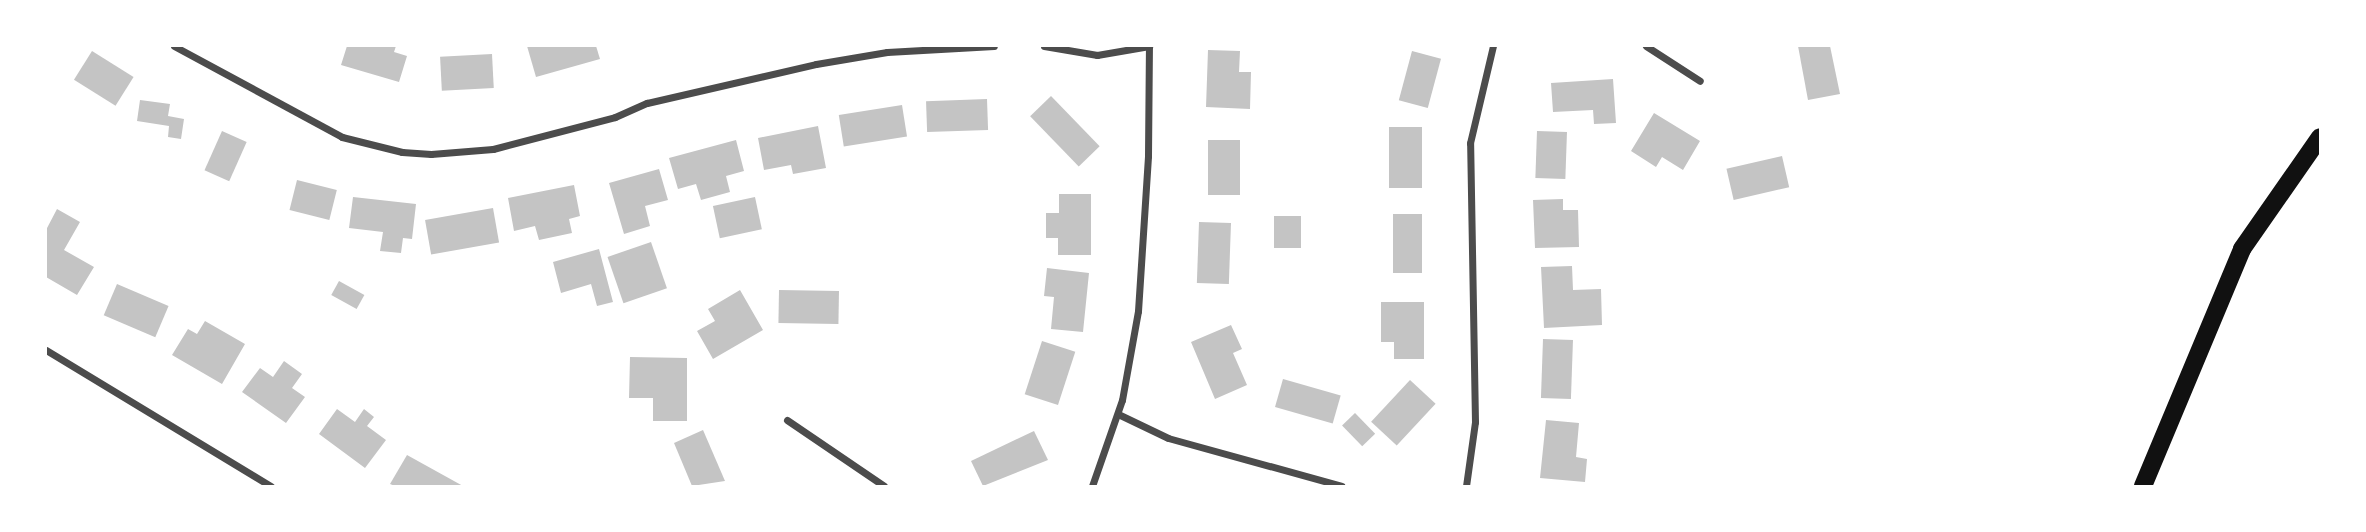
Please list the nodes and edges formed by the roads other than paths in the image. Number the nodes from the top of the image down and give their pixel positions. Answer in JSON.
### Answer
{"nodes":[{"id":1,"x":174,"y":46,"type":"edge"},
{"id":2,"x":994,"y":46,"type":"edge"},
{"id":3,"x":1044,"y":46,"type":"edge"},
{"id":4,"x":1149,"y":46,"type":"edge"},
{"id":5,"x":1493,"y":46,"type":"edge"},
{"id":6,"x":1646,"y":46,"type":"edge"},
{"id":7,"x":1700,"y":81,"type":"dead end"},
{"id":8,"x":2320,"y":137,"type":"edge"},
{"id":9,"x":46,"y":350,"type":"edge"},
{"id":10,"x":1118,"y":414,"type":"junction"},
{"id":11,"x":787,"y":420,"type":"dead end"},
{"id":12,"x":271,"y":486,"type":"edge"},
{"id":13,"x":884,"y":486,"type":"edge"},
{"id":14,"x":1091,"y":486,"type":"edge"},
{"id":15,"x":1342,"y":486,"type":"edge"},
{"id":16,"x":1466,"y":486,"type":"edge"},
{"id":17,"x":2143,"y":486,"type":"edge"}],
"edges":[{"from":1,"to":2,"type":"street"},
{"from":3,"to":4,"type":"street"},
{"from":4,"to":10,"type":"street"},
{"from":5,"to":16,"type":"street"},
{"from":6,"to":7,"type":"street"},
{"from":8,"to":17,"type":"main road"},
{"from":9,"to":12,"type":"street"},
{"from":10,"to":14,"type":"street"},
{"from":10,"to":15,"type":"street"},
{"from":11,"to":13,"type":"street"}]}
